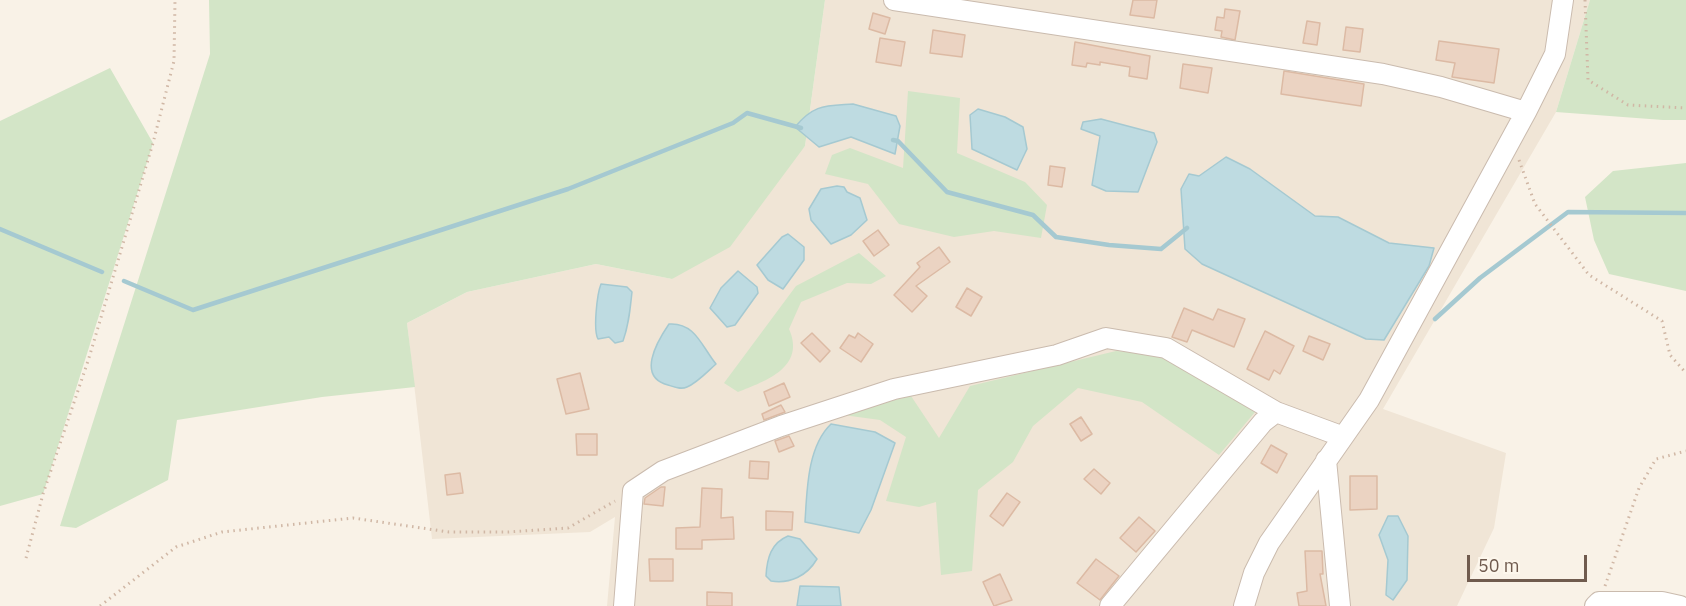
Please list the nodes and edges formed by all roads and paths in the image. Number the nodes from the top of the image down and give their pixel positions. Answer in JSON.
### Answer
{"nodes":[{"id":1,"x":175,"y":0,"type":"edge"},
{"id":2,"x":894,"y":0,"type":"edge"},
{"id":3,"x":1563,"y":0,"type":"edge"},
{"id":4,"x":1585,"y":0,"type":"edge"},
{"id":5,"x":1686,"y":108,"type":"edge"},
{"id":6,"x":1526,"y":112,"type":"junction"},
{"id":7,"x":1512,"y":139,"type":"junction"},
{"id":8,"x":1686,"y":373,"type":"edge"},
{"id":9,"x":1276,"y":412,"type":"junction"},
{"id":10,"x":1341,"y":436,"type":"junction"},
{"id":11,"x":1686,"y":451,"type":"edge"},
{"id":12,"x":1326,"y":460,"type":"junction"},
{"id":13,"x":633,"y":491,"type":"junction"},
{"id":14,"x":26,"y":558,"type":"dead end"},
{"id":15,"x":1597,"y":604,"type":"edge"},
{"id":16,"x":100,"y":606,"type":"edge"},
{"id":17,"x":624,"y":606,"type":"edge"},
{"id":18,"x":1110,"y":606,"type":"edge"},
{"id":19,"x":1244,"y":606,"type":"edge"},
{"id":20,"x":1340,"y":606,"type":"edge"},
{"id":21,"x":1680,"y":606,"type":"edge"}],
"edges":[{"from":1,"to":14,"type":"path"},
{"from":2,"to":6,"type":"street"},
{"from":3,"to":6,"type":"street"},
{"from":4,"to":5,"type":"path"},
{"from":6,"to":7,"type":"street"},
{"from":7,"to":8,"type":"path"},
{"from":7,"to":10,"type":"street"},
{"from":9,"to":10,"type":"street"},
{"from":9,"to":13,"type":"street"},
{"from":9,"to":18,"type":"street"},
{"from":10,"to":12,"type":"street"},
{"from":11,"to":15,"type":"path"},
{"from":12,"to":19,"type":"street"},
{"from":12,"to":20,"type":"street"},
{"from":13,"to":16,"type":"path"},
{"from":13,"to":17,"type":"street"},
{"from":15,"to":21,"type":"street"}]}
